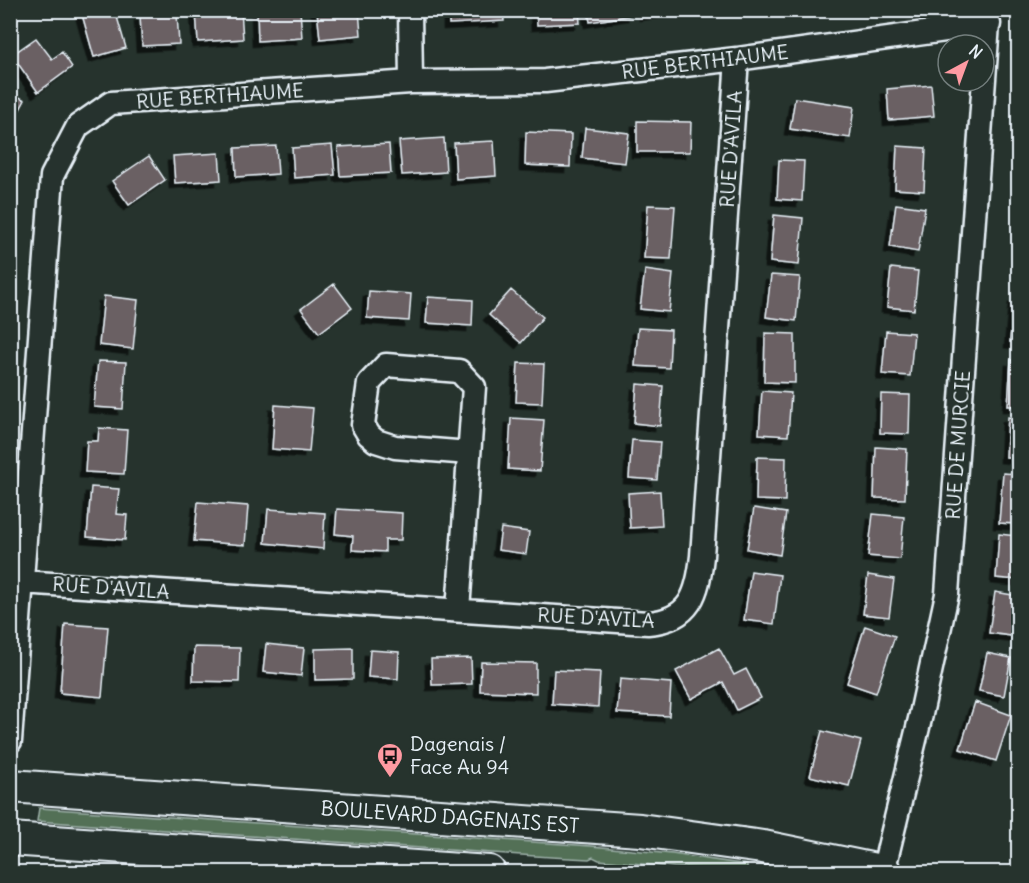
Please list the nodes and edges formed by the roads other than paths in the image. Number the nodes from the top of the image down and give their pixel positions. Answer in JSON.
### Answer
{"nodes":[{"id":1,"x":410,"y":10,"type":"edge"},
{"id":2,"x":989,"y":17,"type":"edge"},
{"id":3,"x":737,"y":59,"type":"junction"},
{"id":4,"x":411,"y":82,"type":"junction"},
{"id":5,"x":469,"y":453,"type":"junction"},
{"id":6,"x":21,"y":582,"type":"junction"},
{"id":7,"x":458,"y":610,"type":"junction"},
{"id":8,"x":10,"y":741,"type":"edge"},
{"id":9,"x":10,"y":786,"type":"edge"},
{"id":10,"x":10,"y":839,"type":"edge"},
{"id":11,"x":374,"y":868,"type":"edge"},
{"id":12,"x":884,"y":872,"type":"edge"},
{"id":13,"x":489,"y":873,"type":"edge"}],
"edges":[{"from":1,"to":4,"type":"street"},
{"from":2,"to":3,"type":"street","name":"RUE BERTHIAUME"},
{"from":2,"to":12,"type":"street","name":"RUE DE MURCIE"},
{"from":3,"to":4,"type":"street","name":"RUE BERTHIAUME"},
{"from":3,"to":7,"type":"street","name":"RUE D'AVILA"},
{"from":4,"to":6,"type":"street","name":"RUE BERTHIAUME"},
{"from":5,"to":5,"type":"street"},
{"from":5,"to":7,"type":"street"},
{"from":6,"to":7,"type":"street","name":"RUE D'AVILA"},
{"from":6,"to":8,"type":"street","name":"RUE BERTHIAUME"},
{"from":9,"to":12,"type":"main road","name":"BOULEVARD DAGENAIS EST"},
{"from":10,"to":11,"type":"main road"},
{"from":11,"to":13,"type":"main road"}]}
